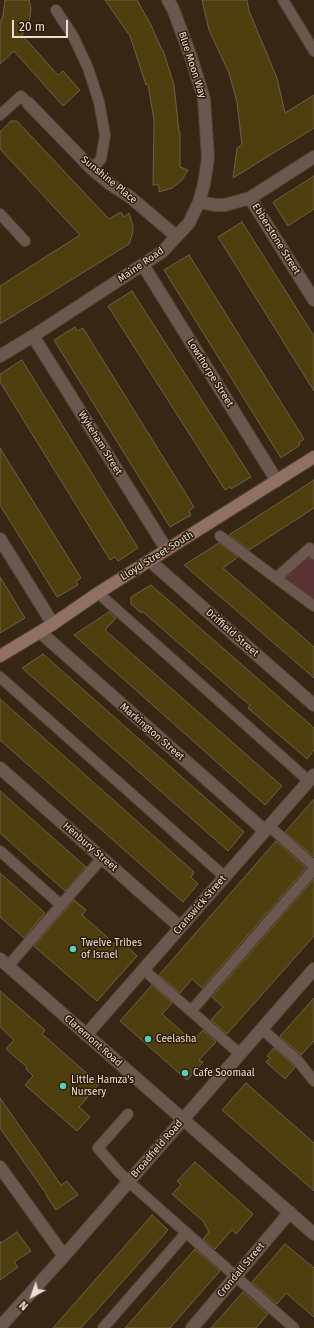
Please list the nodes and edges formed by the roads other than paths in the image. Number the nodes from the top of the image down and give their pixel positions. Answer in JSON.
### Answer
{"nodes":[{"id":1,"x":168,"y":0,"type":"edge"},
{"id":2,"x":283,"y":0,"type":"edge"},
{"id":3,"x":56,"y":10,"type":"dead end"},
{"id":4,"x":314,"y":51,"type":"edge"},
{"id":5,"x":28,"y":103,"type":"joint"},
{"id":6,"x":0,"y":115,"type":"edge"},
{"id":7,"x":314,"y":157,"type":"edge"},
{"id":8,"x":92,"y":169,"type":"junction"},
{"id":9,"x":250,"y":198,"type":"junction"},
{"id":10,"x":199,"y":202,"type":"junction"},
{"id":11,"x":0,"y":214,"type":"edge"},
{"id":12,"x":176,"y":236,"type":"junction"},
{"id":13,"x":25,"y":241,"type":"dead end"},
{"id":14,"x":143,"y":266,"type":"junction"},
{"id":15,"x":314,"y":300,"type":"edge"},
{"id":16,"x":33,"y":336,"type":"junction"},
{"id":17,"x":0,"y":356,"type":"edge"},
{"id":18,"x":314,"y":457,"type":"edge"},
{"id":19,"x":277,"y":481,"type":"junction"},
{"id":20,"x":220,"y":536,"type":"dead end"},
{"id":21,"x":0,"y":539,"type":"edge"},
{"id":22,"x":167,"y":550,"type":"junction"},
{"id":23,"x":314,"y":554,"type":"edge"},
{"id":24,"x":150,"y":561,"type":"junction"},
{"id":25,"x":276,"y":578,"type":"junction"},
{"id":26,"x":98,"y":593,"type":"junction"},
{"id":27,"x":314,"y":606,"type":"edge"},
{"id":28,"x":53,"y":624,"type":"junction"},
{"id":29,"x":40,"y":632,"type":"junction"},
{"id":30,"x":0,"y":656,"type":"edge"},
{"id":31,"x":0,"y":677,"type":"edge"},
{"id":32,"x":314,"y":705,"type":"edge"},
{"id":33,"x":0,"y":768,"type":"edge"},
{"id":34,"x":311,"y":778,"type":"edge"},
{"id":35,"x":267,"y":829,"type":"junction"},
{"id":36,"x":0,"y":851,"type":"edge"},
{"id":37,"x":102,"y":858,"type":"junction"},
{"id":38,"x":314,"y":866,"type":"edge"},
{"id":39,"x":314,"y":869,"type":"edge"},
{"id":40,"x":225,"y":877,"type":"junction"},
{"id":41,"x":61,"y":905,"type":"junction"},
{"id":42,"x":180,"y":927,"type":"junction"},
{"id":43,"x":4,"y":962,"type":"edge"},
{"id":44,"x":314,"y":969,"type":"edge"},
{"id":45,"x":144,"y":970,"type":"junction"},
{"id":46,"x":191,"y":1011,"type":"junction"},
{"id":47,"x":262,"y":1029,"type":"junction"},
{"id":48,"x":86,"y":1035,"type":"junction"},
{"id":49,"x":240,"y":1054,"type":"junction"},
{"id":50,"x":314,"y":1081,"type":"edge"},
{"id":51,"x":128,"y":1114,"type":"dead end"},
{"id":52,"x":184,"y":1119,"type":"junction"},
{"id":53,"x":0,"y":1166,"type":"edge"},
{"id":54,"x":129,"y":1182,"type":"junction"},
{"id":55,"x":290,"y":1212,"type":"junction"},
{"id":56,"x":186,"y":1233,"type":"junction"},
{"id":57,"x":314,"y":1234,"type":"edge"},
{"id":58,"x":64,"y":1256,"type":"junction"},
{"id":59,"x":236,"y":1277,"type":"junction"},
{"id":60,"x":284,"y":1320,"type":"junction"},
{"id":61,"x":3,"y":1326,"type":"edge"},
{"id":62,"x":103,"y":1328,"type":"edge"},
{"id":63,"x":192,"y":1328,"type":"edge"},
{"id":64,"x":277,"y":1328,"type":"edge"},
{"id":65,"x":294,"y":1328,"type":"edge"}],
"edges":[{"from":1,"to":10,"type":"street","name":"Blue Moon Way"},
{"from":2,"to":4,"type":"lane"},
{"from":3,"to":8,"type":"lane"},
{"from":5,"to":6,"type":"lane"},
{"from":5,"to":8,"type":"street","name":"Sunshine Place"},
{"from":7,"to":9,"type":"street"},
{"from":8,"to":12,"type":"street","name":"Sunshine Place"},
{"from":9,"to":10,"type":"street"},
{"from":9,"to":15,"type":"street","name":"Ebberstone Street"},
{"from":10,"to":12,"type":"street","name":"Maine Road"},
{"from":11,"to":13,"type":"lane"},
{"from":12,"to":14,"type":"street","name":"Maine Road"},
{"from":14,"to":16,"type":"street","name":"Maine Road"},
{"from":14,"to":19,"type":"street","name":"Lowthorpe Street"},
{"from":16,"to":17,"type":"street","name":"Maine Road"},
{"from":16,"to":22,"type":"street","name":"Wykeham Street"},
{"from":18,"to":19,"type":"street","name":"Lloyd Street South"},
{"from":19,"to":22,"type":"street","name":"Lloyd Street South"},
{"from":20,"to":25,"type":"lane"},
{"from":21,"to":28,"type":"street"},
{"from":22,"to":24,"type":"street","name":"Lloyd Street South"},
{"from":23,"to":25,"type":"lane"},
{"from":24,"to":26,"type":"street","name":"Lloyd Street South"},
{"from":24,"to":32,"type":"street","name":"Driffield Street"},
{"from":25,"to":27,"type":"lane"},
{"from":26,"to":28,"type":"street","name":"Lloyd Street South"},
{"from":26,"to":34,"type":"lane"},
{"from":28,"to":29,"type":"street","name":"Lloyd Street South"},
{"from":29,"to":30,"type":"street","name":"Lloyd Street South"},
{"from":29,"to":35,"type":"street","name":"Markington Street"},
{"from":31,"to":40,"type":"lane"},
{"from":33,"to":37,"type":"street","name":"Henbury Street"},
{"from":34,"to":35,"type":"street","name":"Cranswick Street"},
{"from":35,"to":38,"type":"lane"},
{"from":35,"to":40,"type":"street","name":"Cranswick Street"},
{"from":36,"to":41,"type":"lane"},
{"from":37,"to":41,"type":"lane"},
{"from":37,"to":42,"type":"street","name":"Henbury Street"},
{"from":39,"to":46,"type":"lane"},
{"from":40,"to":42,"type":"street","name":"Cranswick Street"},
{"from":41,"to":43,"type":"lane"},
{"from":42,"to":45,"type":"street","name":"Cranswick Street"},
{"from":43,"to":48,"type":"street","name":"Claremont Road"},
{"from":44,"to":47,"type":"street","name":"Broadfield Road"},
{"from":45,"to":46,"type":"lane"},
{"from":45,"to":48,"type":"street","name":"Cranswick Street"},
{"from":46,"to":49,"type":"lane"},
{"from":47,"to":49,"type":"street","name":"Broadfield Road"},
{"from":47,"to":50,"type":"lane"},
{"from":48,"to":52,"type":"street","name":"Claremont Road"},
{"from":49,"to":52,"type":"street","name":"Broadfield Road"},
{"from":51,"to":54,"type":"lane"},
{"from":52,"to":54,"type":"street","name":"Broadfield Road"},
{"from":52,"to":55,"type":"street","name":"Claremont Road"},
{"from":53,"to":58,"type":"street"},
{"from":54,"to":56,"type":"lane"},
{"from":54,"to":58,"type":"street","name":"Broadfield Road"},
{"from":55,"to":57,"type":"street","name":"Claremont Road"},
{"from":55,"to":59,"type":"street","name":"Crondall Street"},
{"from":56,"to":59,"type":"lane"},
{"from":56,"to":62,"type":"lane"},
{"from":58,"to":61,"type":"street","name":"Broadfield Road"},
{"from":59,"to":60,"type":"lane"},
{"from":59,"to":63,"type":"street","name":"Crondall Street"},
{"from":60,"to":64,"type":"lane"},
{"from":60,"to":65,"type":"lane"}]}
